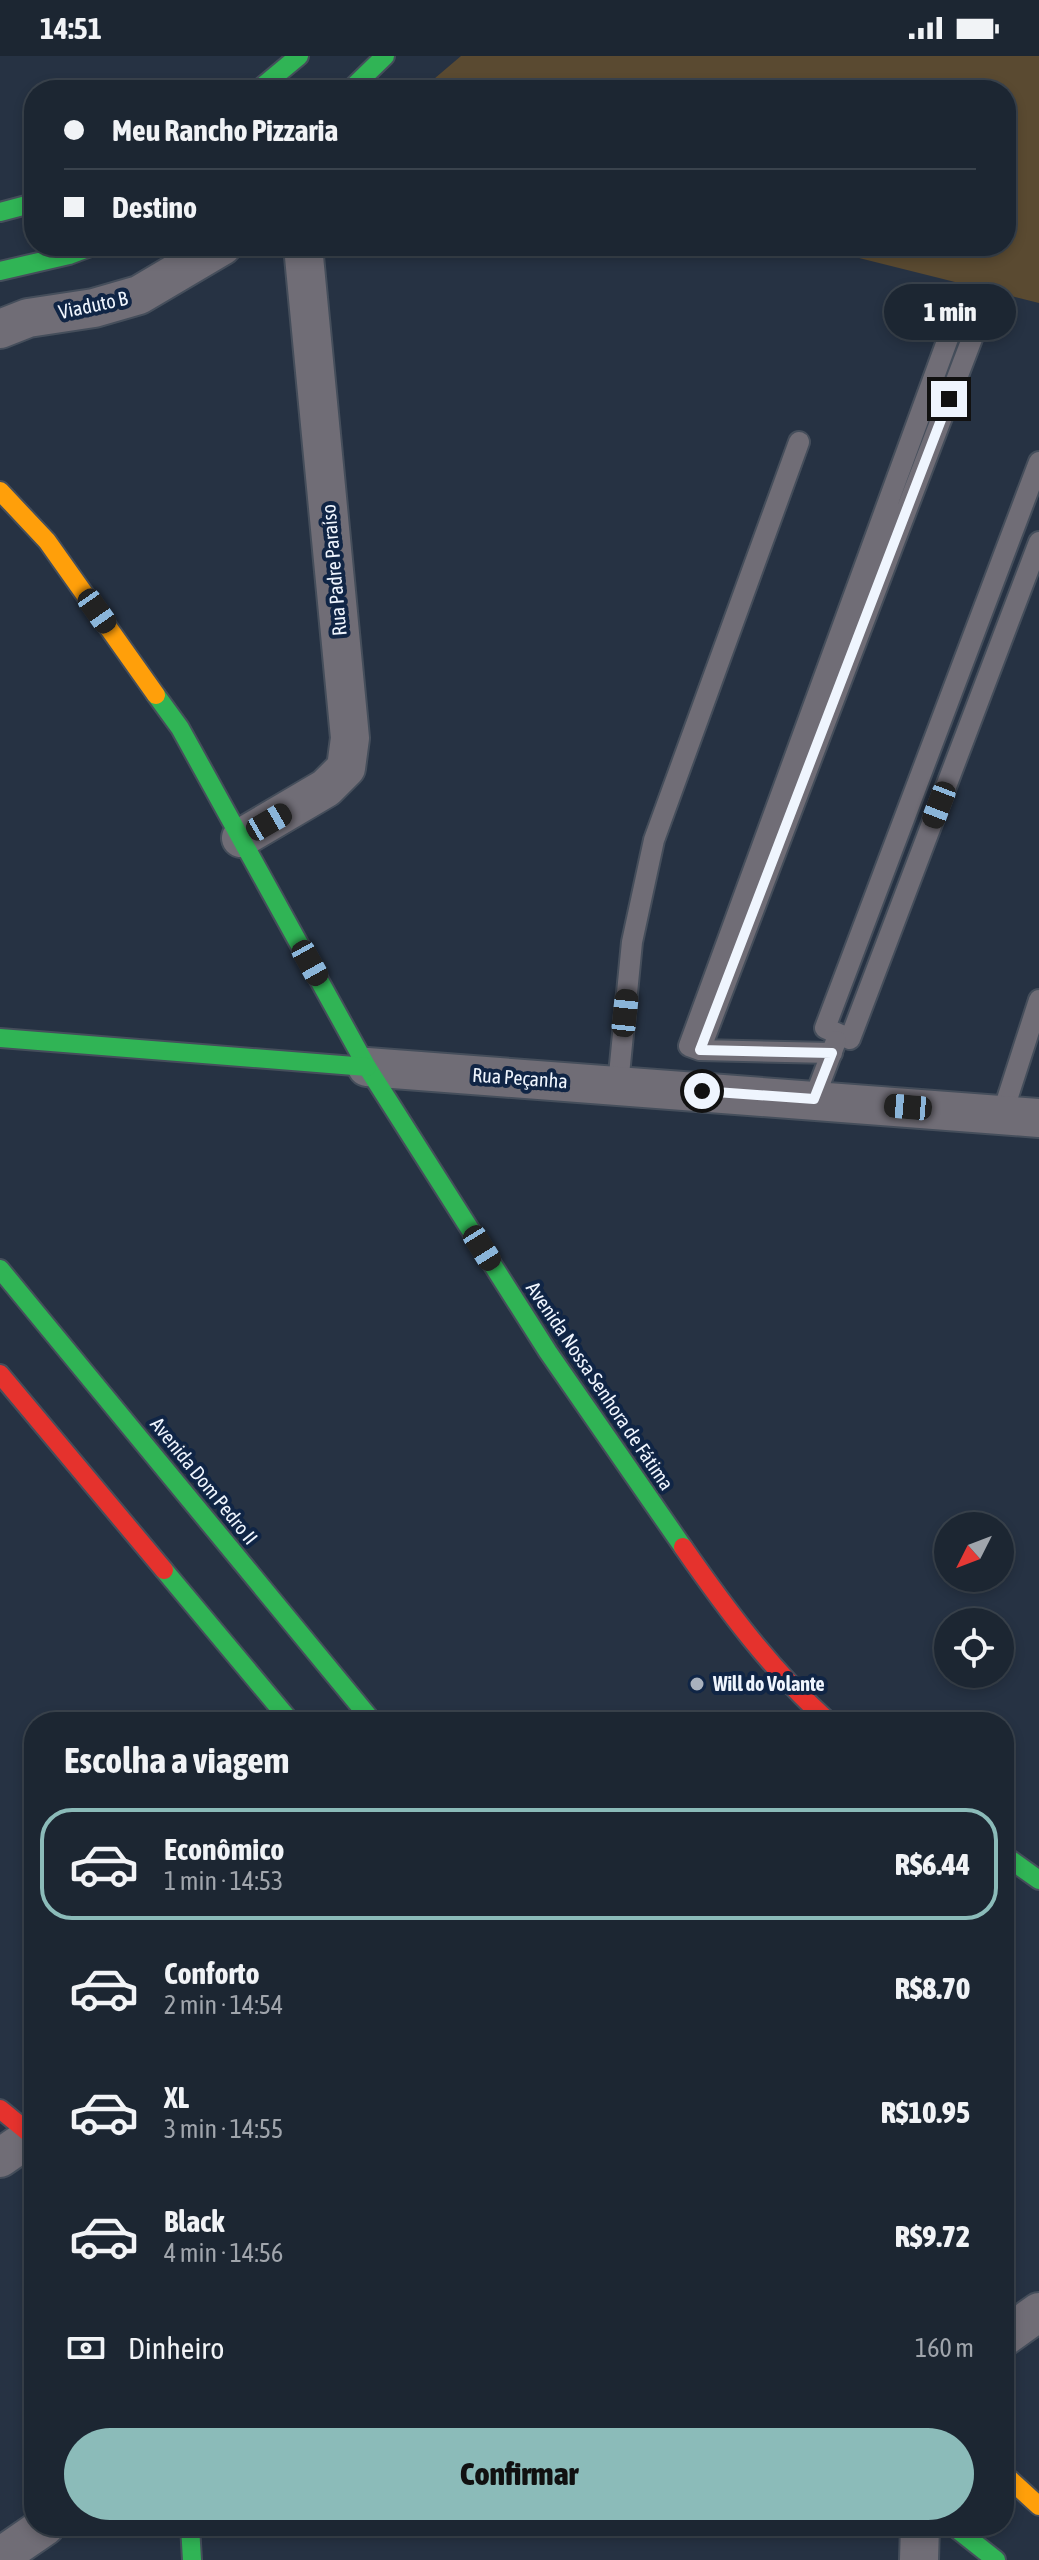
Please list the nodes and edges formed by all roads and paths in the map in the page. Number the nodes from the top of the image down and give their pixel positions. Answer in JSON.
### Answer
{"nodes":[{"id":1,"x":299,"y":56,"type":"edge"},
{"id":2,"x":385,"y":56,"type":"edge"},
{"id":3,"x":270,"y":80,"type":"edge"},
{"id":4,"x":360,"y":80,"type":"edge"},
{"id":5,"x":24,"y":206,"type":"edge"},
{"id":6,"x":0,"y":212,"type":"edge"},
{"id":7,"x":65,"y":256,"type":"edge"},
{"id":8,"x":205,"y":256,"type":"edge"},
{"id":9,"x":304,"y":256,"type":"edge"},
{"id":10,"x":0,"y":271,"type":"edge"},
{"id":11,"x":0,"y":329,"type":"edge"},
{"id":12,"x":799,"y":442,"type":"dead end"},
{"id":13,"x":1039,"y":462,"type":"edge"},
{"id":14,"x":0,"y":491,"type":"edge"},
{"id":15,"x":1039,"y":542,"type":"edge"},
{"id":16,"x":241,"y":838,"type":"junction"},
{"id":17,"x":1039,"y":1000,"type":"edge"},
{"id":18,"x":0,"y":1038,"type":"edge"},
{"id":19,"x":836,"y":1044,"type":"junction"},
{"id":20,"x":700,"y":1050,"type":"junction"},
{"id":21,"x":367,"y":1067,"type":"junction"},
{"id":22,"x":618,"y":1085,"type":"junction"},
{"id":23,"x":814,"y":1099,"type":"junction"},
{"id":24,"x":1021,"y":1117,"type":"edge"},
{"id":25,"x":0,"y":1269,"type":"edge"},
{"id":26,"x":0,"y":1374,"type":"edge"},
{"id":27,"x":283,"y":1712,"type":"edge"},
{"id":28,"x":365,"y":1712,"type":"edge"},
{"id":29,"x":818,"y":1712,"type":"edge"},
{"id":30,"x":1014,"y":1862,"type":"edge"},
{"id":31,"x":1039,"y":1880,"type":"edge"},
{"id":32,"x":0,"y":2109,"type":"edge"},
{"id":33,"x":24,"y":2129,"type":"edge"},
{"id":34,"x":24,"y":2142,"type":"edge"},
{"id":35,"x":0,"y":2158,"type":"edge"},
{"id":36,"x":1039,"y":2312,"type":"edge"},
{"id":37,"x":1014,"y":2330,"type":"edge"},
{"id":38,"x":1014,"y":2483,"type":"edge"},
{"id":39,"x":1039,"y":2506,"type":"edge"},
{"id":40,"x":30,"y":2536,"type":"edge"},
{"id":41,"x":191,"y":2536,"type":"edge"},
{"id":42,"x":920,"y":2536,"type":"edge"},
{"id":43,"x":966,"y":2536,"type":"edge"},
{"id":44,"x":0,"y":2557,"type":"edge"},
{"id":45,"x":192,"y":2560,"type":"edge"},
{"id":46,"x":919,"y":2560,"type":"edge"},
{"id":47,"x":996,"y":2560,"type":"edge"}],
"edges":[{"from":1,"to":3,"type":"main road"},
{"from":2,"to":4,"type":"main road"},
{"from":5,"to":6,"type":"main road"},
{"from":7,"to":10,"type":"main road"},
{"from":8,"to":11,"type":"street","name":"Viaduto B"},
{"from":9,"to":16,"type":"street","name":"Rua Padre Paraíso"},
{"from":12,"to":22,"type":"lane"},
{"from":13,"to":19,"type":"lane"},
{"from":14,"to":16,"type":"main road","name":"Avenida Nossa Senhora de Fátima"},
{"from":15,"to":19,"type":"lane"},
{"from":16,"to":21,"type":"main road","name":"Avenida Nossa Senhora de Fátima"},
{"from":17,"to":24,"type":"lane"},
{"from":18,"to":21,"type":"main road","name":"Rua Peçanha"},
{"from":19,"to":20,"type":"lane"},
{"from":19,"to":23,"type":"lane"},
{"from":20,"to":20,"type":"lane"},
{"from":21,"to":22,"type":"street","name":"Rua Peçanha"},
{"from":21,"to":29,"type":"main road","name":"Avenida Nossa Senhora de Fátima"},
{"from":22,"to":23,"type":"street","name":"Rua Peçanha"},
{"from":23,"to":24,"type":"street","name":"Rua Peçanha"},
{"from":25,"to":28,"type":"main road","name":"Avenida Dom Pedro II"},
{"from":26,"to":27,"type":"main road"},
{"from":30,"to":31,"type":"main road"},
{"from":32,"to":33,"type":"main road"},
{"from":34,"to":35,"type":"street"},
{"from":36,"to":37,"type":"street"},
{"from":38,"to":39,"type":"main road"},
{"from":40,"to":44,"type":"street"},
{"from":41,"to":45,"type":"main road"},
{"from":42,"to":46,"type":"street"},
{"from":43,"to":47,"type":"main road"}]}
